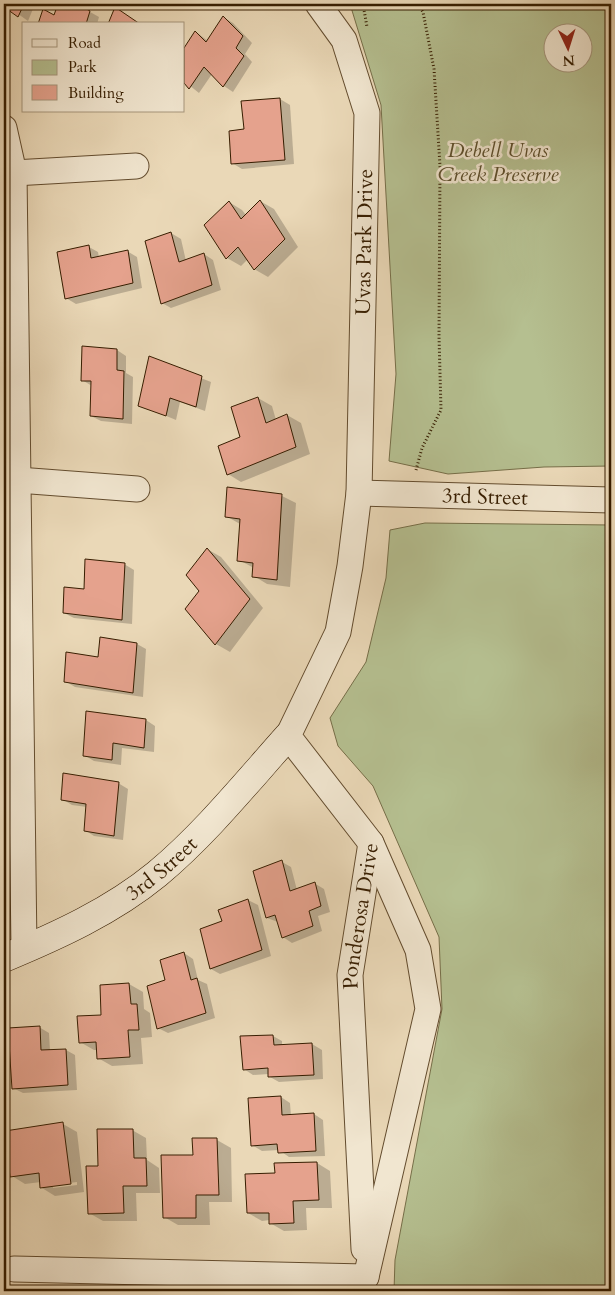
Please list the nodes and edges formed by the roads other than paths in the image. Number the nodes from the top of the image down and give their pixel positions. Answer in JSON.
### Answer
{"nodes":[{"id":1,"x":318,"y":4,"type":"edge"},
{"id":2,"x":4,"y":128,"type":"edge"},
{"id":3,"x":136,"y":166,"type":"dead end"},
{"id":4,"x":14,"y":173,"type":"junction"},
{"id":5,"x":18,"y":480,"type":"junction"},
{"id":6,"x":137,"y":490,"type":"dead end"},
{"id":7,"x":359,"y":493,"type":"junction"},
{"id":8,"x":611,"y":500,"type":"edge"},
{"id":9,"x":288,"y":736,"type":"junction"},
{"id":10,"x":371,"y":843,"type":"junction"},
{"id":11,"x":14,"y":954,"type":"edge"},
{"id":12,"x":14,"y":1269,"type":"dead end"},
{"id":13,"x":366,"y":1284,"type":"edge"}],
"edges":[{"from":1,"to":7,"type":"street","name":"Uvas Park Drive"},
{"from":2,"to":4,"type":"street"},
{"from":3,"to":4,"type":"street"},
{"from":4,"to":5,"type":"street"},
{"from":5,"to":6,"type":"street"},
{"from":5,"to":11,"type":"street"},
{"from":7,"to":8,"type":"street","name":"3rd Street"},
{"from":7,"to":9,"type":"street"},
{"from":9,"to":10,"type":"street","name":"Ponderosa Drive"},
{"from":9,"to":11,"type":"street","name":"3rd Street"},
{"from":10,"to":13,"type":"street","name":"Ponderosa Drive"},
{"from":10,"to":13,"type":"street"},
{"from":12,"to":13,"type":"street"}]}
